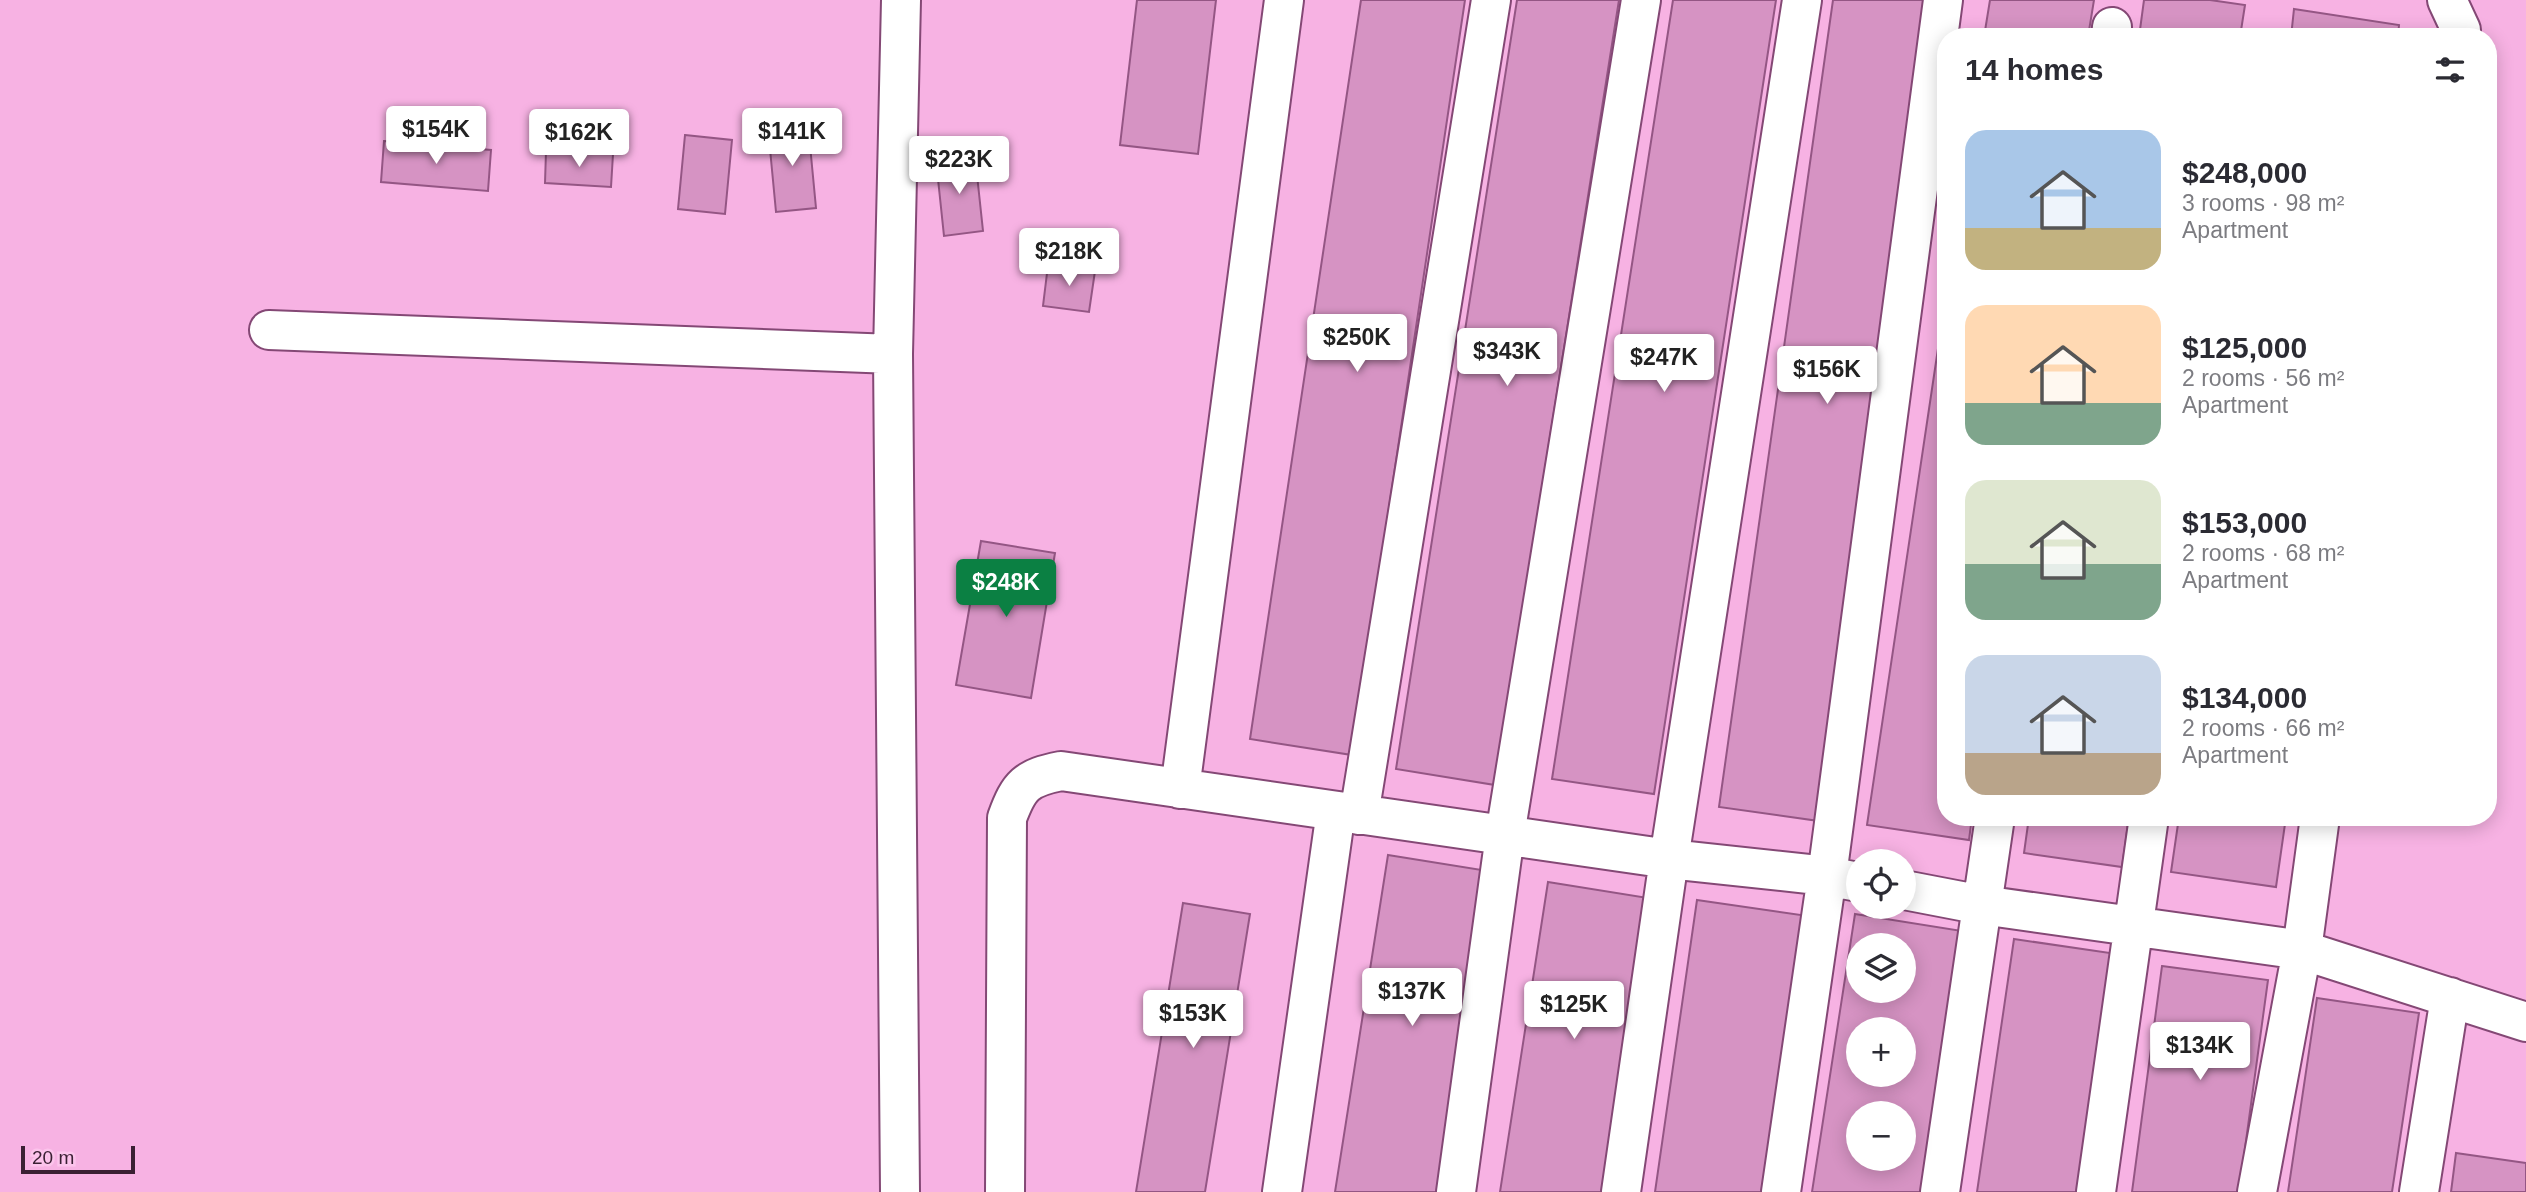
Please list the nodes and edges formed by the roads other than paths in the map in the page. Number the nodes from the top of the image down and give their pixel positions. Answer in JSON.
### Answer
{"nodes":[{"id":1,"x":901,"y":0,"type":"edge"},
{"id":2,"x":1284,"y":0,"type":"edge"},
{"id":3,"x":1491,"y":0,"type":"edge"},
{"id":4,"x":1641,"y":0,"type":"edge"},
{"id":5,"x":1802,"y":0,"type":"edge"},
{"id":6,"x":1943,"y":0,"type":"edge"},
{"id":7,"x":2447,"y":0,"type":"edge"},
{"id":8,"x":1940,"y":28,"type":"edge"},
{"id":9,"x":2460,"y":28,"type":"edge"},
{"id":10,"x":1937,"y":53,"type":"edge"},
{"id":11,"x":269,"y":330,"type":"dead end"},
{"id":12,"x":893,"y":354,"type":"junction"},
{"id":13,"x":1180,"y":789,"type":"junction"},
{"id":14,"x":1347,"y":813,"type":"junction"},
{"id":15,"x":1994,"y":826,"type":"edge"},
{"id":16,"x":2148,"y":826,"type":"edge"},
{"id":17,"x":2319,"y":826,"type":"edge"},
{"id":18,"x":1505,"y":835,"type":"junction"},
{"id":19,"x":1669,"y":859,"type":"junction"},
{"id":20,"x":1843,"y":879,"type":"edge"},
{"id":21,"x":1916,"y":892,"type":"edge"},
{"id":22,"x":1982,"y":905,"type":"junction"},
{"id":23,"x":2133,"y":926,"type":"junction"},
{"id":24,"x":2302,"y":950,"type":"junction"},
{"id":25,"x":2450,"y":997,"type":"junction"},
{"id":26,"x":2526,"y":1022,"type":"edge"},
{"id":27,"x":900,"y":1192,"type":"edge"},
{"id":28,"x":1005,"y":1192,"type":"edge"},
{"id":29,"x":1282,"y":1192,"type":"edge"},
{"id":30,"x":1455,"y":1192,"type":"edge"},
{"id":31,"x":1621,"y":1192,"type":"edge"},
{"id":32,"x":1781,"y":1192,"type":"edge"},
{"id":33,"x":1940,"y":1192,"type":"edge"},
{"id":34,"x":2096,"y":1192,"type":"edge"},
{"id":35,"x":2257,"y":1192,"type":"edge"},
{"id":36,"x":2419,"y":1192,"type":"edge"}],
"edges":[{"from":1,"to":12,"type":"street"},
{"from":2,"to":13,"type":"street"},
{"from":3,"to":14,"type":"street"},
{"from":4,"to":18,"type":"street"},
{"from":5,"to":19,"type":"street"},
{"from":6,"to":8,"type":"street"},
{"from":7,"to":9,"type":"street"},
{"from":10,"to":20,"type":"street"},
{"from":11,"to":12,"type":"street"},
{"from":12,"to":27,"type":"street"},
{"from":13,"to":14,"type":"street"},
{"from":13,"to":28,"type":"street"},
{"from":14,"to":18,"type":"street"},
{"from":14,"to":29,"type":"street"},
{"from":15,"to":22,"type":"street"},
{"from":16,"to":23,"type":"street"},
{"from":17,"to":24,"type":"street"},
{"from":18,"to":19,"type":"street"},
{"from":18,"to":30,"type":"street"},
{"from":19,"to":20,"type":"street"},
{"from":19,"to":31,"type":"street"},
{"from":20,"to":32,"type":"street"},
{"from":21,"to":22,"type":"street"},
{"from":22,"to":23,"type":"street"},
{"from":22,"to":33,"type":"street"},
{"from":23,"to":24,"type":"street"},
{"from":23,"to":34,"type":"street"},
{"from":24,"to":25,"type":"street"},
{"from":24,"to":35,"type":"street"},
{"from":25,"to":26,"type":"street"},
{"from":25,"to":36,"type":"street"}]}
